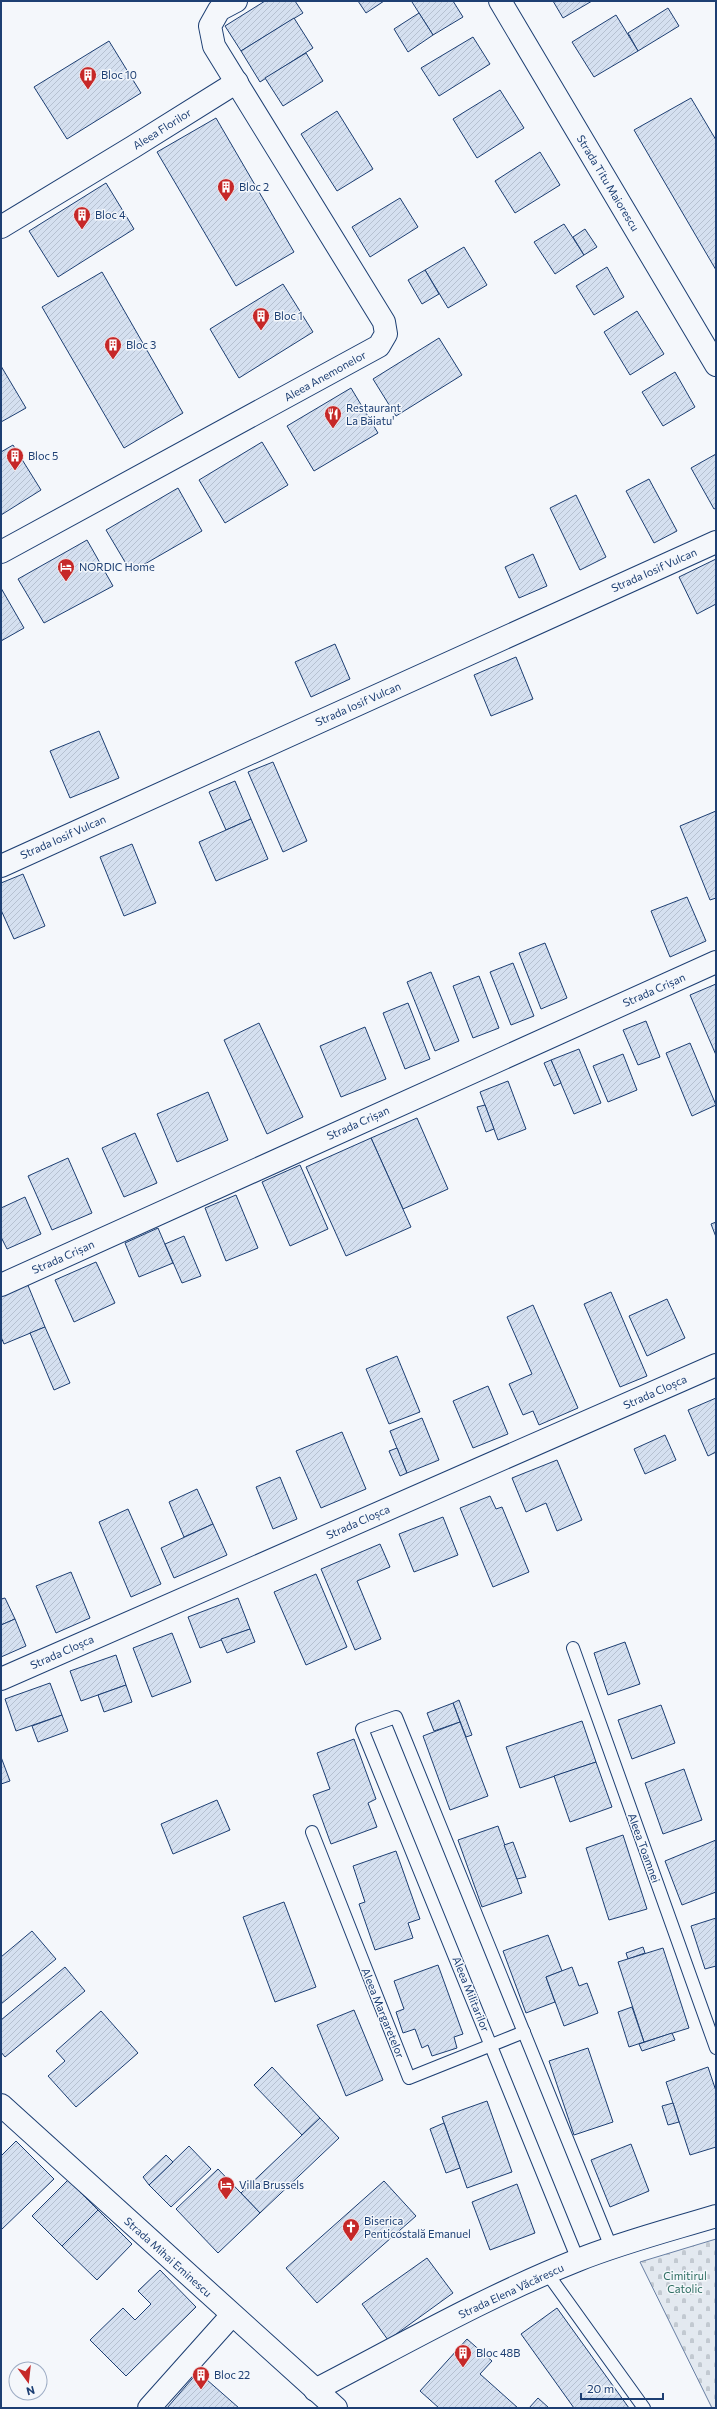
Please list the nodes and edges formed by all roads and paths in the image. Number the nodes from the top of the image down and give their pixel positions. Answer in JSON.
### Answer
{"nodes":[{"id":1,"x":236,"y":1,"type":"edge"},
{"id":2,"x":500,"y":1,"type":"edge"},
{"id":3,"x":237,"y":82,"type":"junction"},
{"id":4,"x":1,"y":227,"type":"edge"},
{"id":5,"x":716,"y":365,"type":"edge"},
{"id":6,"x":716,"y":542,"type":"edge"},
{"id":7,"x":1,"y":552,"type":"edge"},
{"id":8,"x":1,"y":866,"type":"edge"},
{"id":9,"x":716,"y":962,"type":"edge"},
{"id":10,"x":1,"y":1285,"type":"edge"},
{"id":11,"x":716,"y":1365,"type":"edge"},
{"id":12,"x":573,"y":1648,"type":"dead end"},
{"id":13,"x":1,"y":1679,"type":"edge"},
{"id":14,"x":312,"y":1832,"type":"dead end"},
{"id":15,"x":524,"y":2032,"type":"junction"},
{"id":16,"x":492,"y":2045,"type":"junction"},
{"id":17,"x":716,"y":2048,"type":"edge"},
{"id":18,"x":1,"y":2105,"type":"edge"},
{"id":19,"x":716,"y":2216,"type":"edge"},
{"id":20,"x":611,"y":2247,"type":"junction"},
{"id":21,"x":578,"y":2260,"type":"junction"},
{"id":22,"x":547,"y":2273,"type":"junction"},
{"id":23,"x":232,"y":2315,"type":"junction"},
{"id":24,"x":315,"y":2390,"type":"junction"},
{"id":25,"x":149,"y":2408,"type":"edge"},
{"id":26,"x":336,"y":2408,"type":"edge"},
{"id":27,"x":644,"y":2408,"type":"edge"}],
"edges":[{"from":1,"to":3,"type":"street"},
{"from":2,"to":5,"type":"street","name":"Strada Titu Maiorescu"},
{"from":3,"to":4,"type":"street","name":"Aleea Florilor"},
{"from":3,"to":7,"type":"street","name":"Aleea Anemonelor"},
{"from":6,"to":8,"type":"street","name":"Strada Iosif Vulcan"},
{"from":9,"to":10,"type":"street","name":"Strada Crișan"},
{"from":11,"to":13,"type":"street","name":"Strada Cloșca"},
{"from":12,"to":17,"type":"lane","name":"Aleea Toamnei"},
{"from":14,"to":16,"type":"lane","name":"Aleea Margaretelor"},
{"from":15,"to":16,"type":"lane","name":"Aleea Margaretelor"},
{"from":15,"to":16,"type":"lane","name":"Aleea Militarilor"},
{"from":15,"to":20,"type":"lane"},
{"from":16,"to":21,"type":"lane","name":"Aleea Militarilor"},
{"from":18,"to":23,"type":"street","name":"Strada Mihai Eminescu"},
{"from":19,"to":20,"type":"street","name":"Strada Elena Văcărescu"},
{"from":20,"to":21,"type":"street","name":"Strada Elena Văcărescu"},
{"from":21,"to":22,"type":"street","name":"Strada Elena Văcărescu"},
{"from":22,"to":24,"type":"street","name":"Strada Elena Văcărescu"},
{"from":22,"to":27,"type":"lane"},
{"from":23,"to":24,"type":"street","name":"Strada Mihai Eminescu"},
{"from":23,"to":25,"type":"street"},
{"from":24,"to":26,"type":"street","name":"Strada Mihai Eminescu"}]}
